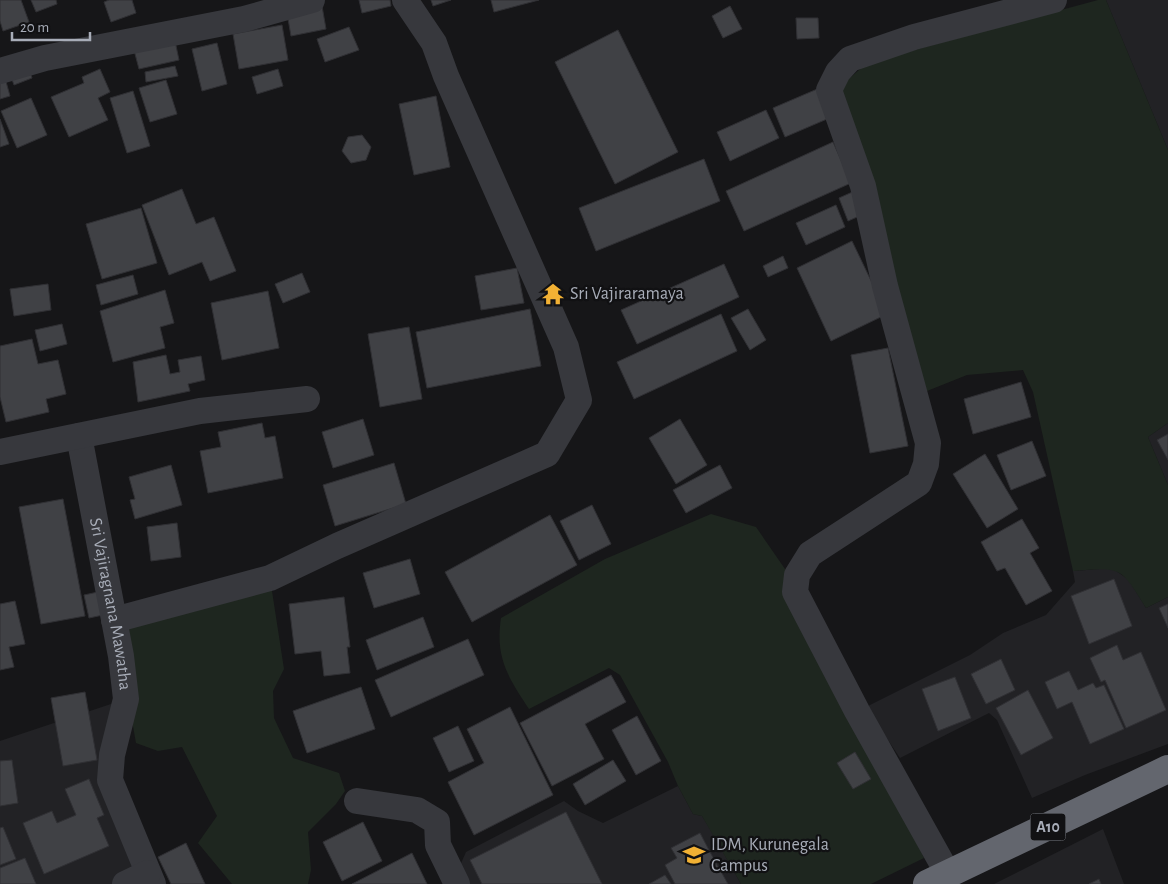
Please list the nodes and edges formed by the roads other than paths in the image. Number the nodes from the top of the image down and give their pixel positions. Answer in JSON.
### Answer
{"nodes":[{"id":1,"x":312,"y":0,"type":"edge"},
{"id":2,"x":405,"y":0,"type":"edge"},
{"id":3,"x":1054,"y":0,"type":"edge"},
{"id":4,"x":0,"y":71,"type":"edge"},
{"id":5,"x":307,"y":399,"type":"dead end"},
{"id":6,"x":79,"y":436,"type":"junction"},
{"id":7,"x":0,"y":452,"type":"edge"},
{"id":8,"x":114,"y":620,"type":"junction"},
{"id":9,"x":1168,"y":769,"type":"edge"},
{"id":10,"x":357,"y":801,"type":"dead end"},
{"id":11,"x":151,"y":879,"type":"edge"},
{"id":12,"x":937,"y":879,"type":"edge"},
{"id":13,"x":125,"y":884,"type":"edge"},
{"id":14,"x":457,"y":884,"type":"edge"}],
"edges":[{"from":1,"to":4,"type":"street"},
{"from":2,"to":8,"type":"street"},
{"from":3,"to":12,"type":"street"},
{"from":5,"to":6,"type":"street"},
{"from":6,"to":7,"type":"street"},
{"from":6,"to":8,"type":"street","name":"Sri Vajiragnana Mawatha"},
{"from":8,"to":11,"type":"street","name":"Sri Vajiragnana Mawatha"},
{"from":9,"to":12,"type":"highway","number":"A10"},
{"from":10,"to":14,"type":"street"},
{"from":11,"to":13,"type":"street"}]}
